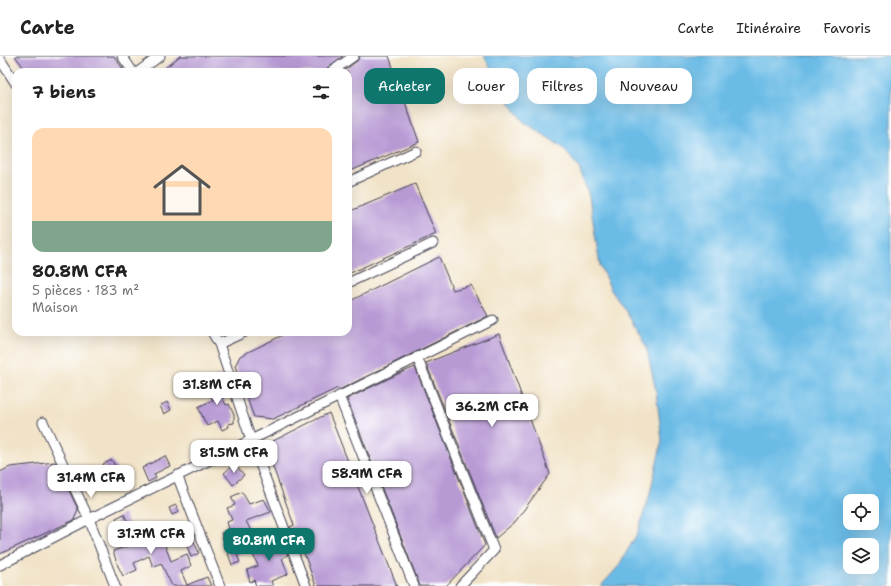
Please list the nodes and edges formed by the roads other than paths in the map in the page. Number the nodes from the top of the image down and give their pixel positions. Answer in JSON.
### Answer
{"nodes":[{"id":1,"x":122,"y":56,"type":"edge"},
{"id":2,"x":160,"y":56,"type":"edge"},
{"id":3,"x":354,"y":56,"type":"edge"},
{"id":4,"x":0,"y":59,"type":"edge"},
{"id":5,"x":130,"y":68,"type":"edge"},
{"id":6,"x":144,"y":68,"type":"edge"},
{"id":7,"x":337,"y":68,"type":"edge"},
{"id":8,"x":12,"y":78,"type":"edge"},
{"id":9,"x":416,"y":151,"type":"dead end"},
{"id":10,"x":352,"y":180,"type":"edge"},
{"id":11,"x":432,"y":243,"type":"dead end"},
{"id":12,"x":352,"y":281,"type":"edge"},
{"id":13,"x":493,"y":320,"type":"dead end"},
{"id":14,"x":214,"y":336,"type":"edge"},
{"id":15,"x":236,"y":336,"type":"edge"},
{"id":16,"x":219,"y":344,"type":"junction"},
{"id":17,"x":417,"y":358,"type":"junction"},
{"id":18,"x":339,"y":396,"type":"junction"},
{"id":19,"x":43,"y":422,"type":"dead end"},
{"id":20,"x":251,"y":440,"type":"junction"},
{"id":21,"x":177,"y":475,"type":"junction"},
{"id":22,"x":89,"y":519,"type":"junction"},
{"id":23,"x":0,"y":565,"type":"edge"},
{"id":24,"x":115,"y":586,"type":"edge"},
{"id":25,"x":220,"y":586,"type":"edge"},
{"id":26,"x":306,"y":586,"type":"edge"},
{"id":27,"x":414,"y":586,"type":"edge"},
{"id":28,"x":460,"y":586,"type":"edge"}],
"edges":[{"from":1,"to":5,"type":"street"},
{"from":2,"to":6,"type":"street"},
{"from":3,"to":7,"type":"street"},
{"from":4,"to":8,"type":"street"},
{"from":9,"to":10,"type":"street"},
{"from":11,"to":12,"type":"street"},
{"from":13,"to":17,"type":"street"},
{"from":14,"to":16,"type":"street"},
{"from":15,"to":16,"type":"street"},
{"from":16,"to":20,"type":"street"},
{"from":17,"to":18,"type":"street"},
{"from":17,"to":28,"type":"street"},
{"from":18,"to":20,"type":"street"},
{"from":18,"to":27,"type":"street"},
{"from":19,"to":22,"type":"street"},
{"from":20,"to":21,"type":"street"},
{"from":20,"to":26,"type":"street"},
{"from":21,"to":22,"type":"street"},
{"from":21,"to":25,"type":"street"},
{"from":22,"to":23,"type":"street"},
{"from":22,"to":24,"type":"street"}]}
